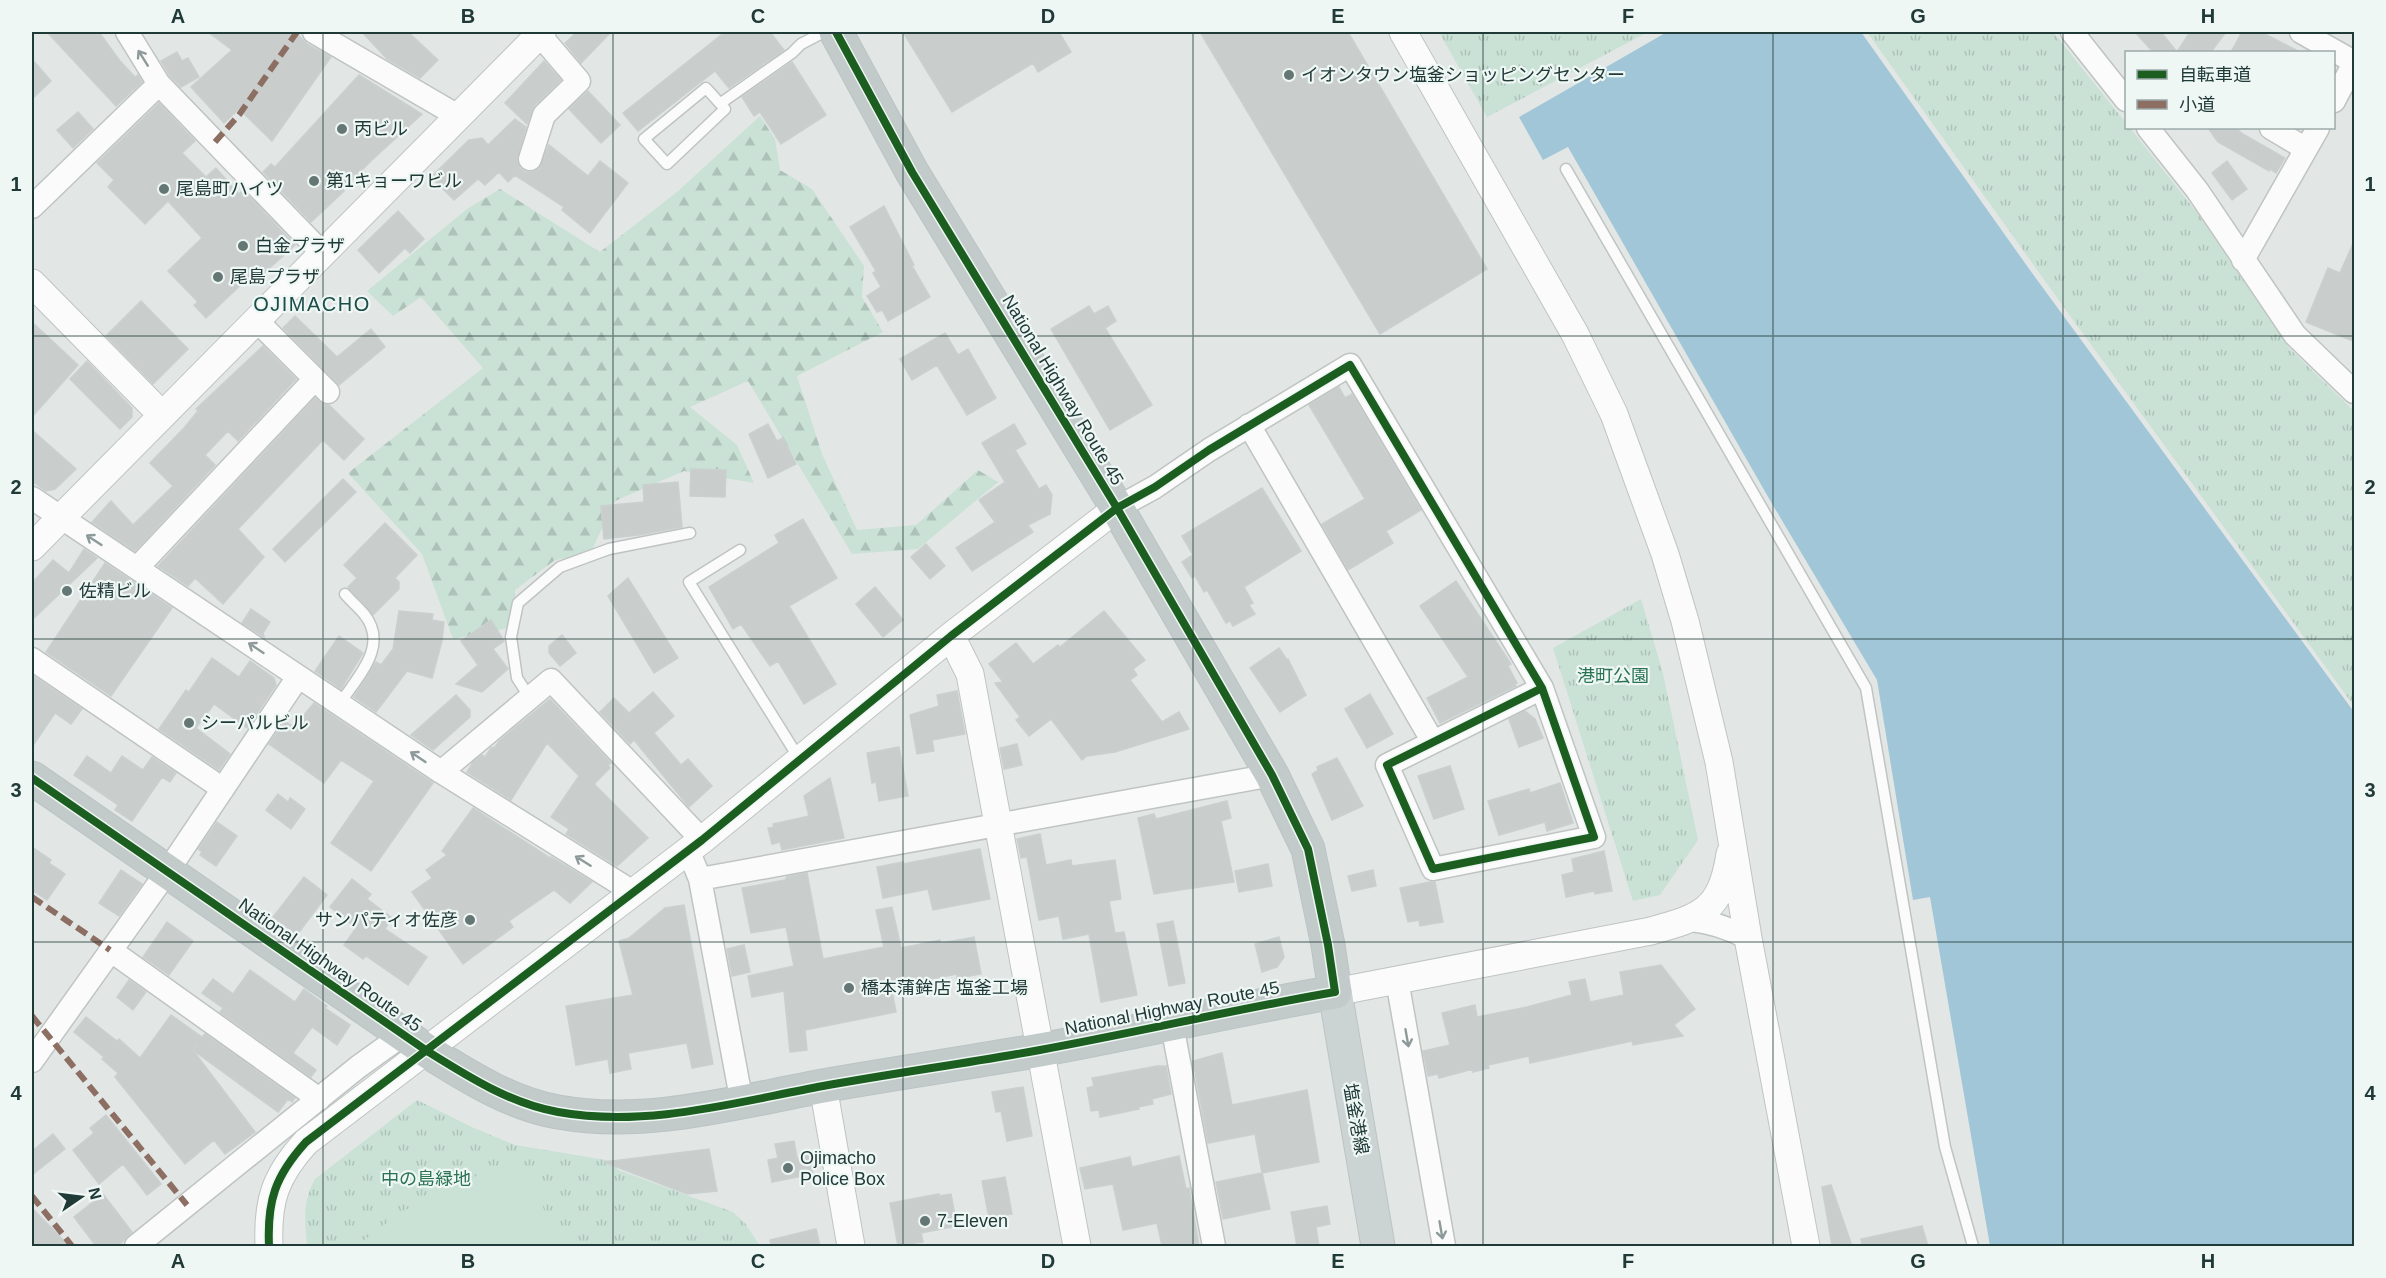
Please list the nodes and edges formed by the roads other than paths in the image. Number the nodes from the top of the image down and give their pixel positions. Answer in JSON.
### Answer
{"nodes":[{"id":1,"x":127,"y":32,"type":"edge"},
{"id":2,"x":314,"y":32,"type":"edge"},
{"id":3,"x":824,"y":32,"type":"edge"},
{"id":4,"x":836,"y":32,"type":"edge"},
{"id":5,"x":1402,"y":32,"type":"edge"},
{"id":6,"x":2072,"y":32,"type":"edge"},
{"id":7,"x":2301,"y":32,"type":"edge"},
{"id":8,"x":540,"y":33,"type":"edge"},
{"id":9,"x":2334,"y":51,"type":"edge"},
{"id":10,"x":2335,"y":52,"type":"edge"},
{"id":11,"x":2355,"y":63,"type":"edge"},
{"id":12,"x":159,"y":84,"type":"junction"},
{"id":13,"x":2125,"y":98,"type":"edge"},
{"id":14,"x":2335,"y":98,"type":"edge"},
{"id":15,"x":721,"y":103,"type":"junction"},
{"id":16,"x":458,"y":116,"type":"junction"},
{"id":17,"x":2149,"y":129,"type":"edge"},
{"id":18,"x":2273,"y":129,"type":"edge"},
{"id":19,"x":2317,"y":129,"type":"edge"},
{"id":20,"x":2306,"y":149,"type":"junction"},
{"id":21,"x":530,"y":159,"type":"dead end"},
{"id":22,"x":1566,"y":170,"type":"dead end"},
{"id":23,"x":32,"y":207,"type":"edge"},
{"id":24,"x":323,"y":254,"type":"junction"},
{"id":25,"x":2243,"y":260,"type":"junction"},
{"id":26,"x":32,"y":283,"type":"edge"},
{"id":27,"x":256,"y":320,"type":"junction"},
{"id":28,"x":2355,"y":392,"type":"edge"},
{"id":29,"x":160,"y":414,"type":"junction"},
{"id":30,"x":1249,"y":425,"type":"junction"},
{"id":31,"x":32,"y":498,"type":"edge"},
{"id":32,"x":1117,"y":508,"type":"junction"},
{"id":33,"x":60,"y":517,"type":"junction"},
{"id":34,"x":690,"y":533,"type":"dead end"},
{"id":35,"x":32,"y":547,"type":"edge"},
{"id":36,"x":740,"y":550,"type":"dead end"},
{"id":37,"x":137,"y":568,"type":"junction"},
{"id":38,"x":345,"y":594,"type":"dead end"},
{"id":39,"x":951,"y":636,"type":"junction"},
{"id":40,"x":32,"y":659,"type":"edge"},
{"id":41,"x":298,"y":677,"type":"junction"},
{"id":42,"x":1542,"y":688,"type":"junction"},
{"id":43,"x":530,"y":698,"type":"junction"},
{"id":44,"x":339,"y":705,"type":"junction"},
{"id":45,"x":1433,"y":742,"type":"junction"},
{"id":46,"x":800,"y":760,"type":"junction"},
{"id":47,"x":441,"y":772,"type":"junction"},
{"id":48,"x":1272,"y":775,"type":"junction"},
{"id":49,"x":32,"y":778,"type":"edge"},
{"id":50,"x":223,"y":789,"type":"junction"},
{"id":51,"x":998,"y":825,"type":"junction"},
{"id":52,"x":1732,"y":842,"type":"junction"},
{"id":53,"x":695,"y":845,"type":"junction"},
{"id":54,"x":167,"y":872,"type":"junction"},
{"id":55,"x":700,"y":879,"type":"junction"},
{"id":56,"x":633,"y":892,"type":"junction"},
{"id":57,"x":1691,"y":920,"type":"junction"},
{"id":58,"x":1748,"y":938,"type":"junction"},
{"id":59,"x":110,"y":950,"type":"junction"},
{"id":60,"x":1397,"y":980,"type":"junction"},
{"id":61,"x":1335,"y":992,"type":"junction"},
{"id":62,"x":1172,"y":1025,"type":"junction"},
{"id":63,"x":416,"y":1042,"type":"junction"},
{"id":64,"x":1040,"y":1050,"type":"junction"},
{"id":65,"x":32,"y":1061,"type":"edge"},
{"id":66,"x":823,"y":1086,"type":"junction"},
{"id":67,"x":319,"y":1099,"type":"junction"},
{"id":68,"x":742,"y":1103,"type":"junction"},
{"id":69,"x":136,"y":1246,"type":"edge"},
{"id":70,"x":269,"y":1246,"type":"edge"},
{"id":71,"x":851,"y":1246,"type":"edge"},
{"id":72,"x":1077,"y":1246,"type":"edge"},
{"id":73,"x":1214,"y":1246,"type":"edge"},
{"id":74,"x":1378,"y":1246,"type":"edge"},
{"id":75,"x":1444,"y":1246,"type":"edge"},
{"id":76,"x":1806,"y":1246,"type":"edge"},
{"id":77,"x":1973,"y":1246,"type":"edge"}],
"edges":[{"from":12,"to":1,"type":"street","one_way":true},
{"from":2,"to":16,"type":"street"},
{"from":3,"to":15,"type":"lane"},
{"from":4,"to":32,"type":"highway","name":"National Highway Route 45"},
{"from":5,"to":52,"type":"street"},
{"from":6,"to":13,"type":"street"},
{"from":7,"to":9,"type":"street"},
{"from":8,"to":16,"type":"street"},
{"from":8,"to":21,"type":"street"},
{"from":10,"to":11,"type":"street"},
{"from":11,"to":14,"type":"street"},
{"from":12,"to":23,"type":"street"},
{"from":12,"to":24,"type":"street"},
{"from":15,"to":15,"type":"lane"},
{"from":16,"to":24,"type":"street"},
{"from":17,"to":25,"type":"street"},
{"from":18,"to":20,"type":"street"},
{"from":19,"to":20,"type":"street"},
{"from":20,"to":25,"type":"street"},
{"from":22,"to":77,"type":"lane"},
{"from":24,"to":27,"type":"street"},
{"from":25,"to":28,"type":"street"},
{"from":26,"to":29,"type":"street"},
{"from":27,"to":29,"type":"street"},
{"from":27,"to":37,"type":"street"},
{"from":29,"to":33,"type":"street"},
{"from":30,"to":32,"type":"street"},
{"from":30,"to":42,"type":"street"},
{"from":30,"to":45,"type":"street"},
{"from":31,"to":33,"type":"street"},
{"from":32,"to":39,"type":"street"},
{"from":32,"to":48,"type":"highway","name":"National Highway Route 45"},
{"from":33,"to":35,"type":"street"},
{"from":37,"to":33,"type":"street","one_way":true},
{"from":34,"to":43,"type":"lane"},
{"from":36,"to":46,"type":"lane"},
{"from":41,"to":37,"type":"street","one_way":true},
{"from":38,"to":44,"type":"lane"},
{"from":39,"to":46,"type":"street"},
{"from":39,"to":51,"type":"street"},
{"from":40,"to":50,"type":"street"},
{"from":41,"to":44,"type":"street"},
{"from":41,"to":50,"type":"street"},
{"from":42,"to":45,"type":"street"},
{"from":42,"to":45,"type":"street"},
{"from":43,"to":47,"type":"street"},
{"from":43,"to":53,"type":"street"},
{"from":47,"to":44,"type":"street","one_way":true},
{"from":46,"to":53,"type":"street"},
{"from":56,"to":47,"type":"street","one_way":true},
{"from":48,"to":51,"type":"street"},
{"from":48,"to":61,"type":"highway","name":"National Highway Route 45"},
{"from":49,"to":54,"type":"highway","name":"National Highway Route 45"},
{"from":50,"to":54,"type":"street"},
{"from":51,"to":55,"type":"street"},
{"from":51,"to":64,"type":"street"},
{"from":52,"to":57,"type":"street"},
{"from":52,"to":58,"type":"street"},
{"from":53,"to":55,"type":"street"},
{"from":53,"to":56,"type":"street"},
{"from":54,"to":59,"type":"street"},
{"from":54,"to":63,"type":"highway","name":"National Highway Route 45"},
{"from":55,"to":68,"type":"street"},
{"from":56,"to":63,"type":"street"},
{"from":57,"to":58,"type":"street"},
{"from":57,"to":60,"type":"street"},
{"from":58,"to":76,"type":"street"},
{"from":59,"to":65,"type":"street"},
{"from":59,"to":67,"type":"street"},
{"from":60,"to":61,"type":"street"},
{"from":60,"to":75,"type":"street","one_way":true},
{"from":61,"to":62,"type":"highway","name":"National Highway Route 45"},
{"from":61,"to":74,"type":"main road","name":"塩釜港線"},
{"from":62,"to":64,"type":"highway","name":"National Highway Route 45"},
{"from":62,"to":73,"type":"street"},
{"from":63,"to":67,"type":"street"},
{"from":63,"to":68,"type":"highway","name":"National Highway Route 45"},
{"from":63,"to":70,"type":"street"},
{"from":64,"to":66,"type":"highway","name":"National Highway Route 45"},
{"from":64,"to":72,"type":"street"},
{"from":66,"to":68,"type":"highway","name":"National Highway Route 45"},
{"from":66,"to":71,"type":"street"},
{"from":67,"to":69,"type":"street"}]}
